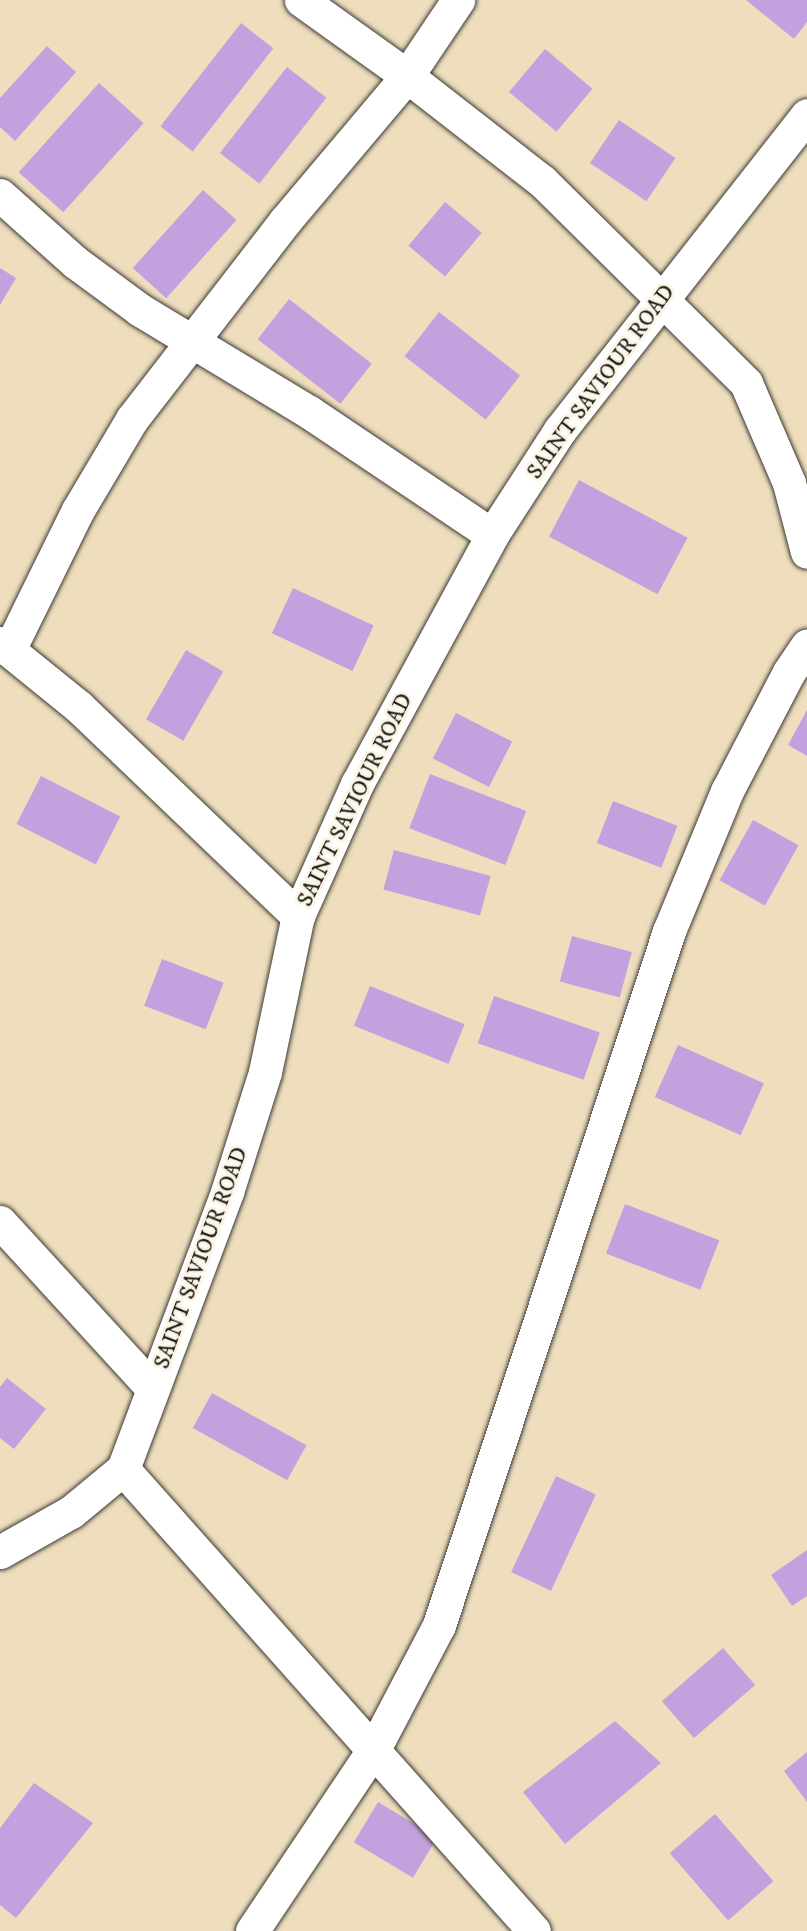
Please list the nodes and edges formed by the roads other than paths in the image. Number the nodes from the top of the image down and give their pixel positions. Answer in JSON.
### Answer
{"nodes":[{"id":1,"x":301,"y":0,"type":"edge"},
{"id":2,"x":458,"y":0,"type":"edge"},
{"id":3,"x":407,"y":76,"type":"junction"},
{"id":4,"x":807,"y":115,"type":"edge"},
{"id":5,"x":0,"y":195,"type":"edge"},
{"id":6,"x":662,"y":298,"type":"junction"},
{"id":7,"x":190,"y":340,"type":"junction"},
{"id":8,"x":492,"y":535,"type":"junction"},
{"id":9,"x":807,"y":552,"type":"edge"},
{"id":10,"x":807,"y":645,"type":"edge"},
{"id":11,"x":4,"y":646,"type":"edge"},
{"id":12,"x":298,"y":916,"type":"junction"},
{"id":13,"x":0,"y":1222,"type":"edge"},
{"id":14,"x":153,"y":1389,"type":"junction"},
{"id":15,"x":123,"y":1469,"type":"junction"},
{"id":16,"x":0,"y":1552,"type":"edge"},
{"id":17,"x":374,"y":1749,"type":"junction"},
{"id":18,"x":252,"y":1931,"type":"edge"},
{"id":19,"x":534,"y":1931,"type":"edge"}],
"edges":[{"from":1,"to":3,"type":"street"},
{"from":2,"to":3,"type":"street"},
{"from":3,"to":6,"type":"street"},
{"from":3,"to":7,"type":"street"},
{"from":4,"to":6,"type":"street","name":"SAINT SAVIOUR ROAD"},
{"from":5,"to":7,"type":"street"},
{"from":6,"to":8,"type":"street","name":"SAINT SAVIOUR ROAD"},
{"from":6,"to":9,"type":"street"},
{"from":7,"to":8,"type":"street"},
{"from":7,"to":11,"type":"street"},
{"from":8,"to":12,"type":"street","name":"SAINT SAVIOUR ROAD"},
{"from":10,"to":17,"type":"street"},
{"from":11,"to":12,"type":"street"},
{"from":12,"to":14,"type":"street","name":"SAINT SAVIOUR ROAD"},
{"from":13,"to":14,"type":"street"},
{"from":14,"to":15,"type":"street","name":"SAINT SAVIOUR ROAD"},
{"from":15,"to":16,"type":"street","name":"SAINT SAVIOUR ROAD"},
{"from":15,"to":17,"type":"street"},
{"from":17,"to":18,"type":"street"},
{"from":17,"to":19,"type":"street"}]}
